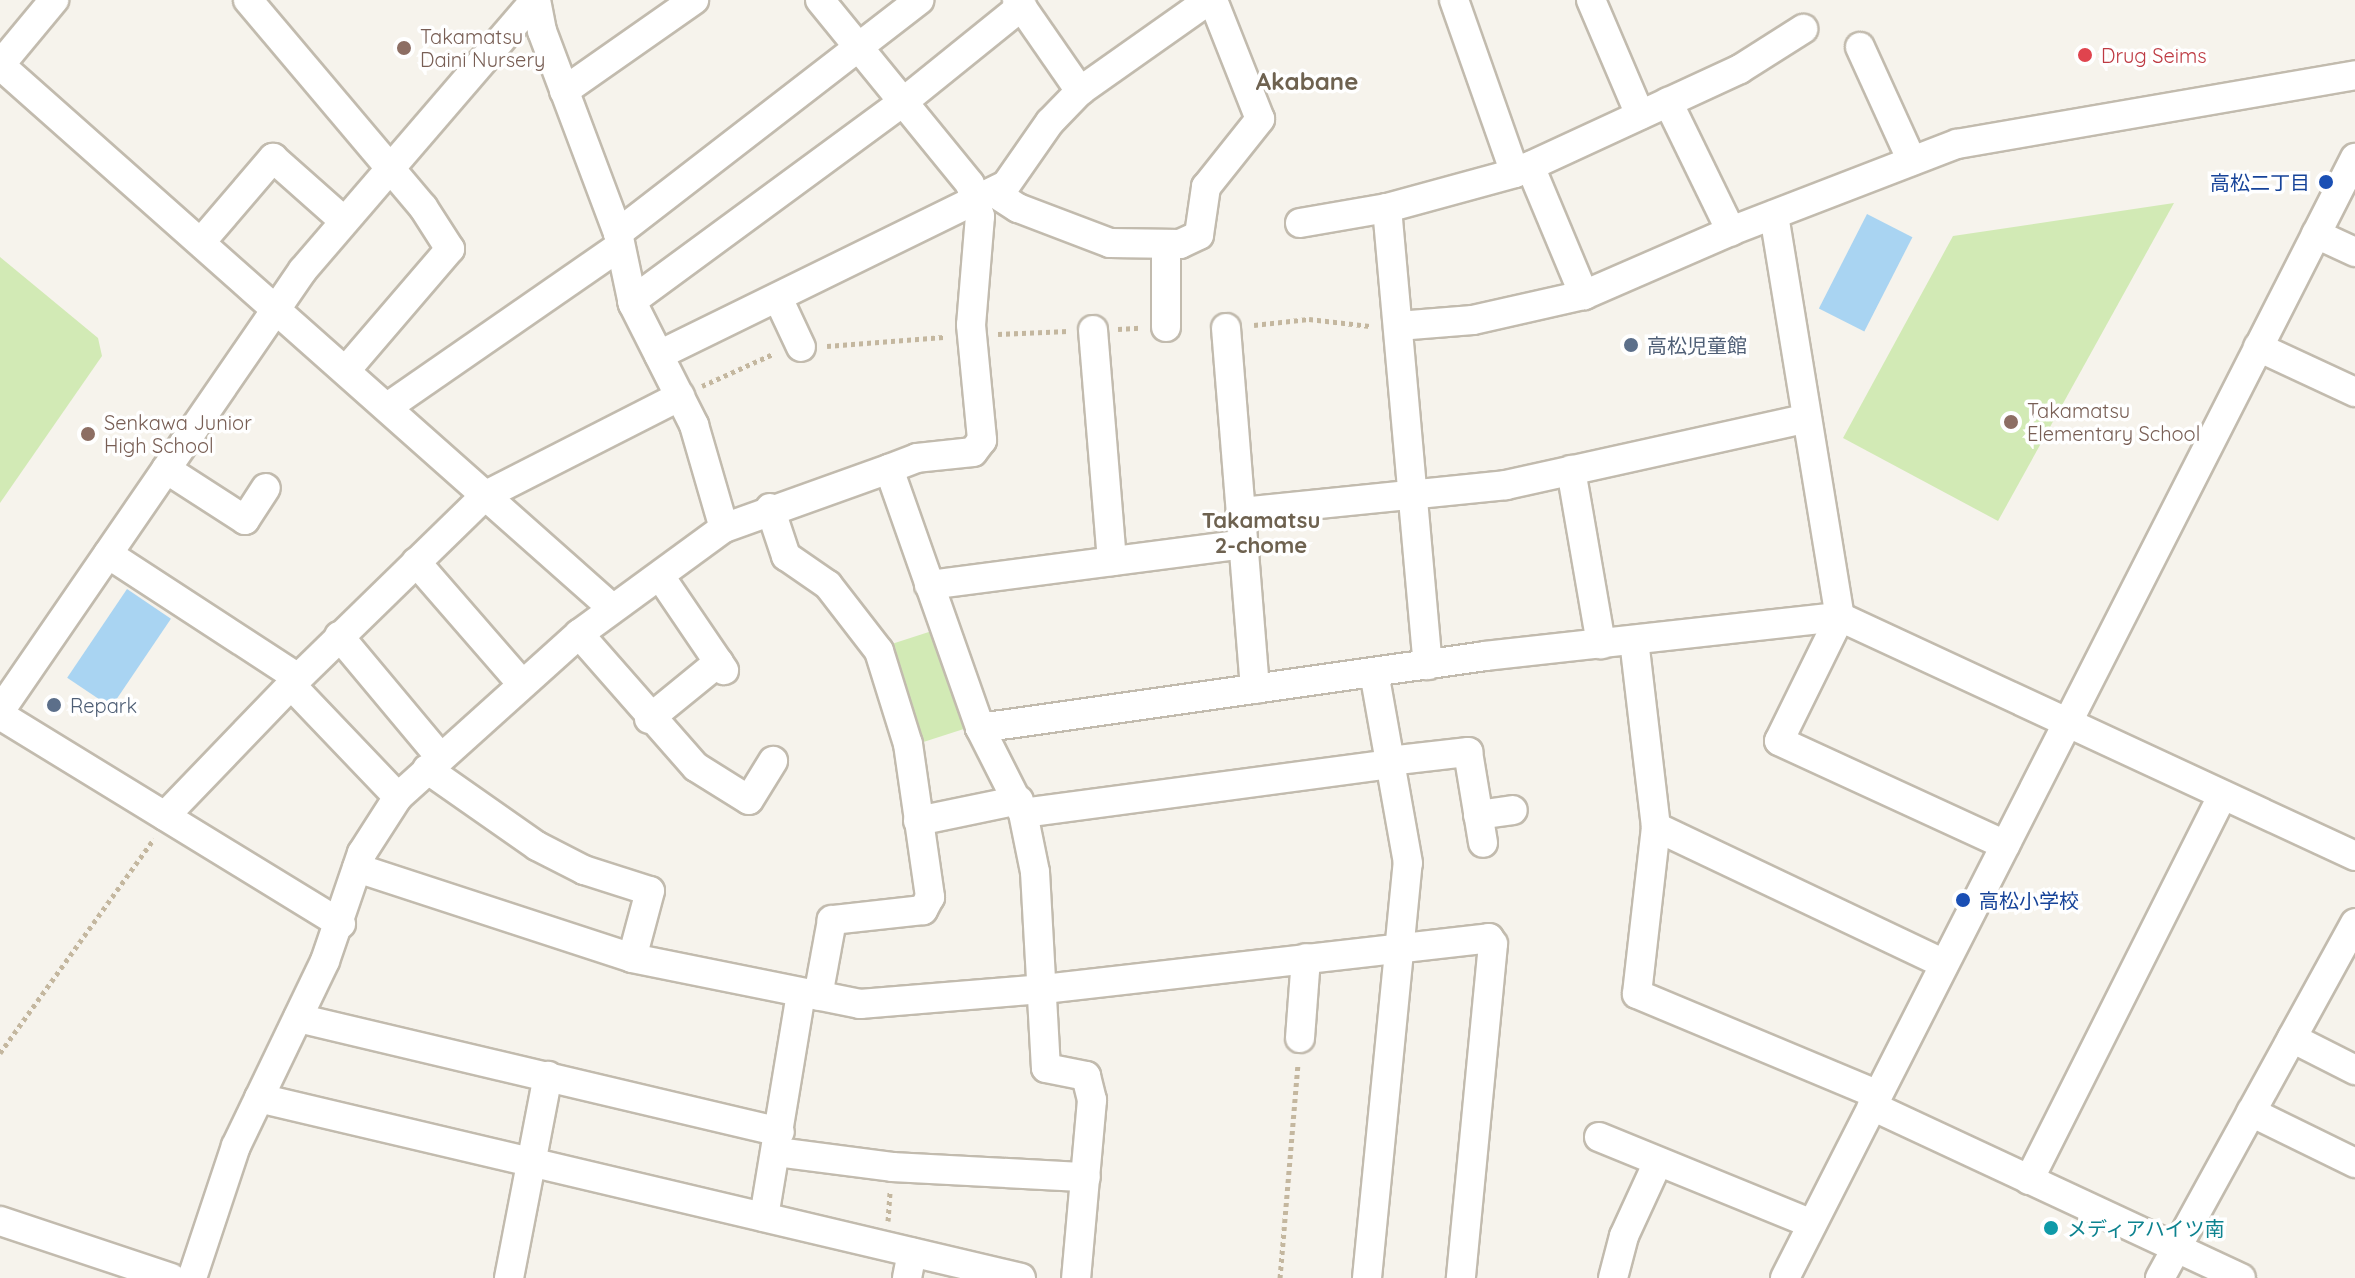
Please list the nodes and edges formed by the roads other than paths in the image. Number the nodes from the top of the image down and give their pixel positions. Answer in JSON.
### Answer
{"nodes":[{"id":1,"x":54,"y":0,"type":"edge"},
{"id":2,"x":248,"y":0,"type":"edge"},
{"id":3,"x":536,"y":0,"type":"edge"},
{"id":4,"x":694,"y":0,"type":"edge"},
{"id":5,"x":820,"y":0,"type":"edge"},
{"id":6,"x":919,"y":0,"type":"edge"},
{"id":7,"x":1454,"y":0,"type":"edge"},
{"id":8,"x":1591,"y":0,"type":"edge"},
{"id":9,"x":1205,"y":1,"type":"edge"},
{"id":10,"x":1020,"y":3,"type":"edge"},
{"id":11,"x":1803,"y":29,"type":"dead end"},
{"id":12,"x":859,"y":44,"type":"junction"},
{"id":13,"x":1860,"y":47,"type":"dead end"},
{"id":14,"x":0,"y":65,"type":"edge"},
{"id":15,"x":2355,"y":75,"type":"edge"},
{"id":16,"x":564,"y":91,"type":"junction"},
{"id":17,"x":1080,"y":91,"type":"junction"},
{"id":18,"x":903,"y":102,"type":"junction"},
{"id":19,"x":1668,"y":102,"type":"junction"},
{"id":20,"x":1640,"y":115,"type":"junction"},
{"id":21,"x":2355,"y":158,"type":"edge"},
{"id":22,"x":1912,"y":161,"type":"junction"},
{"id":23,"x":392,"y":170,"type":"junction"},
{"id":24,"x":1522,"y":170,"type":"junction"},
{"id":25,"x":984,"y":197,"type":"junction"},
{"id":26,"x":1387,"y":208,"type":"junction"},
{"id":27,"x":1774,"y":215,"type":"junction"},
{"id":28,"x":344,"y":221,"type":"junction"},
{"id":29,"x":1300,"y":223,"type":"dead end"},
{"id":30,"x":1731,"y":231,"type":"junction"},
{"id":31,"x":2316,"y":234,"type":"junction"},
{"id":32,"x":619,"y":240,"type":"junction"},
{"id":33,"x":201,"y":242,"type":"junction"},
{"id":34,"x":1166,"y":244,"type":"junction"},
{"id":35,"x":2355,"y":252,"type":"edge"},
{"id":36,"x":1584,"y":295,"type":"junction"},
{"id":37,"x":778,"y":298,"type":"junction"},
{"id":38,"x":632,"y":301,"type":"junction"},
{"id":39,"x":276,"y":306,"type":"junction"},
{"id":40,"x":1398,"y":326,"type":"junction"},
{"id":41,"x":1166,"y":327,"type":"dead end"},
{"id":42,"x":1226,"y":328,"type":"dead end"},
{"id":43,"x":1093,"y":330,"type":"dead end"},
{"id":44,"x":801,"y":347,"type":"dead end"},
{"id":45,"x":2258,"y":347,"type":"junction"},
{"id":46,"x":659,"y":355,"type":"junction"},
{"id":47,"x":347,"y":369,"type":"junction"},
{"id":48,"x":2355,"y":392,"type":"edge"},
{"id":49,"x":680,"y":396,"type":"junction"},
{"id":50,"x":389,"y":406,"type":"junction"},
{"id":51,"x":1807,"y":418,"type":"junction"},
{"id":52,"x":166,"y":469,"type":"junction"},
{"id":53,"x":889,"y":469,"type":"junction"},
{"id":54,"x":1571,"y":470,"type":"junction"},
{"id":55,"x":266,"y":488,"type":"dead end"},
{"id":56,"x":486,"y":495,"type":"junction"},
{"id":57,"x":1410,"y":496,"type":"junction"},
{"id":58,"x":770,"y":508,"type":"junction"},
{"id":59,"x":1241,"y":512,"type":"junction"},
{"id":60,"x":724,"y":528,"type":"junction"},
{"id":61,"x":1243,"y":544,"type":"junction"},
{"id":62,"x":108,"y":554,"type":"junction"},
{"id":63,"x":1112,"y":561,"type":"junction"},
{"id":64,"x":416,"y":562,"type":"junction"},
{"id":65,"x":660,"y":576,"type":"junction"},
{"id":66,"x":929,"y":585,"type":"junction"},
{"id":67,"x":612,"y":608,"type":"junction"},
{"id":68,"x":1840,"y":617,"type":"junction"},
{"id":69,"x":579,"y":634,"type":"junction"},
{"id":70,"x":339,"y":636,"type":"junction"},
{"id":71,"x":1634,"y":640,"type":"junction"},
{"id":72,"x":1601,"y":644,"type":"junction"},
{"id":73,"x":1428,"y":665,"type":"junction"},
{"id":74,"x":1374,"y":673,"type":"junction"},
{"id":75,"x":294,"y":682,"type":"junction"},
{"id":76,"x":522,"y":684,"type":"junction"},
{"id":77,"x":1255,"y":689,"type":"junction"},
{"id":78,"x":0,"y":713,"type":"edge"},
{"id":79,"x":649,"y":719,"type":"junction"},
{"id":80,"x":2066,"y":722,"type":"junction"},
{"id":81,"x":980,"y":728,"type":"junction"},
{"id":82,"x":773,"y":761,"type":"dead end"},
{"id":83,"x":434,"y":763,"type":"junction"},
{"id":84,"x":1390,"y":763,"type":"junction"},
{"id":85,"x":2223,"y":795,"type":"junction"},
{"id":86,"x":398,"y":797,"type":"junction"},
{"id":87,"x":1021,"y":806,"type":"junction"},
{"id":88,"x":1513,"y":810,"type":"dead end"},
{"id":89,"x":167,"y":817,"type":"junction"},
{"id":90,"x":918,"y":821,"type":"junction"},
{"id":91,"x":1656,"y":827,"type":"junction"},
{"id":92,"x":2005,"y":845,"type":"junction"},
{"id":93,"x":2355,"y":856,"type":"edge"},
{"id":94,"x":357,"y":868,"type":"junction"},
{"id":95,"x":2355,"y":923,"type":"edge"},
{"id":96,"x":341,"y":924,"type":"junction"},
{"id":97,"x":1398,"y":947,"type":"junction"},
{"id":98,"x":632,"y":958,"type":"junction"},
{"id":99,"x":1306,"y":958,"type":"junction"},
{"id":100,"x":1944,"y":964,"type":"junction"},
{"id":101,"x":1044,"y":989,"type":"junction"},
{"id":102,"x":810,"y":994,"type":"junction"},
{"id":103,"x":298,"y":1018,"type":"junction"},
{"id":104,"x":1300,"y":1038,"type":"road end"},
{"id":105,"x":2292,"y":1038,"type":"junction"},
{"id":106,"x":2355,"y":1070,"type":"edge"},
{"id":107,"x":548,"y":1076,"type":"junction"},
{"id":108,"x":259,"y":1098,"type":"junction"},
{"id":109,"x":1875,"y":1100,"type":"junction"},
{"id":110,"x":2251,"y":1112,"type":"junction"},
{"id":111,"x":1599,"y":1137,"type":"dead end"},
{"id":112,"x":778,"y":1142,"type":"junction"},
{"id":113,"x":529,"y":1162,"type":"junction"},
{"id":114,"x":1658,"y":1162,"type":"junction"},
{"id":115,"x":2355,"y":1163,"type":"edge"},
{"id":116,"x":1086,"y":1177,"type":"junction"},
{"id":117,"x":2029,"y":1180,"type":"junction"},
{"id":118,"x":764,"y":1217,"type":"junction"},
{"id":119,"x":0,"y":1221,"type":"edge"},
{"id":120,"x":1812,"y":1224,"type":"junction"},
{"id":121,"x":2177,"y":1248,"type":"junction"},
{"id":122,"x":902,"y":1259,"type":"edge"},
{"id":123,"x":171,"y":1278,"type":"edge"},
{"id":124,"x":192,"y":1278,"type":"edge"},
{"id":125,"x":509,"y":1278,"type":"edge"},
{"id":126,"x":1021,"y":1278,"type":"edge"},
{"id":127,"x":1076,"y":1278,"type":"edge"},
{"id":128,"x":1367,"y":1278,"type":"edge"},
{"id":129,"x":1461,"y":1278,"type":"edge"},
{"id":130,"x":1613,"y":1278,"type":"edge"},
{"id":131,"x":1785,"y":1278,"type":"edge"},
{"id":132,"x":2160,"y":1278,"type":"edge"},
{"id":133,"x":2241,"y":1278,"type":"edge"}],
"edges":[{"from":1,"to":14,"type":"street"},
{"from":2,"to":23,"type":"street"},
{"from":3,"to":16,"type":"street"},
{"from":3,"to":23,"type":"street"},
{"from":4,"to":16,"type":"street"},
{"from":5,"to":12,"type":"street"},
{"from":6,"to":12,"type":"street"},
{"from":7,"to":24,"type":"street"},
{"from":8,"to":20,"type":"street"},
{"from":9,"to":17,"type":"street"},
{"from":9,"to":34,"type":"street"},
{"from":10,"to":17,"type":"street"},
{"from":10,"to":18,"type":"street"},
{"from":11,"to":19,"type":"street"},
{"from":12,"to":18,"type":"street"},
{"from":12,"to":32,"type":"street"},
{"from":13,"to":22,"type":"street"},
{"from":14,"to":33,"type":"street"},
{"from":15,"to":22,"type":"street"},
{"from":16,"to":32,"type":"street"},
{"from":17,"to":25,"type":"street"},
{"from":18,"to":25,"type":"street"},
{"from":18,"to":38,"type":"street"},
{"from":19,"to":20,"type":"street"},
{"from":19,"to":30,"type":"street"},
{"from":20,"to":24,"type":"street"},
{"from":21,"to":31,"type":"street"},
{"from":22,"to":27,"type":"street"},
{"from":23,"to":28,"type":"street"},
{"from":23,"to":47,"type":"street"},
{"from":24,"to":26,"type":"street"},
{"from":24,"to":36,"type":"street"},
{"from":25,"to":34,"type":"street"},
{"from":25,"to":37,"type":"street"},
{"from":25,"to":53,"type":"street"},
{"from":26,"to":29,"type":"street"},
{"from":26,"to":40,"type":"street"},
{"from":27,"to":30,"type":"street"},
{"from":27,"to":51,"type":"street"},
{"from":28,"to":33,"type":"street"},
{"from":28,"to":39,"type":"street"},
{"from":30,"to":36,"type":"street"},
{"from":31,"to":35,"type":"street"},
{"from":31,"to":45,"type":"street"},
{"from":32,"to":38,"type":"street"},
{"from":32,"to":50,"type":"street"},
{"from":33,"to":39,"type":"street"},
{"from":34,"to":41,"type":"street"},
{"from":36,"to":40,"type":"street"},
{"from":37,"to":44,"type":"street"},
{"from":37,"to":46,"type":"street"},
{"from":38,"to":46,"type":"street"},
{"from":39,"to":47,"type":"street"},
{"from":39,"to":52,"type":"street"},
{"from":40,"to":57,"type":"street"},
{"from":42,"to":59,"type":"street"},
{"from":43,"to":63,"type":"street"},
{"from":45,"to":48,"type":"street"},
{"from":45,"to":80,"type":"street"},
{"from":46,"to":49,"type":"street"},
{"from":47,"to":50,"type":"street"},
{"from":49,"to":56,"type":"street"},
{"from":49,"to":60,"type":"street"},
{"from":50,"to":56,"type":"street"},
{"from":51,"to":54,"type":"street"},
{"from":51,"to":68,"type":"street"},
{"from":52,"to":55,"type":"street"},
{"from":52,"to":62,"type":"street"},
{"from":53,"to":58,"type":"street"},
{"from":53,"to":66,"type":"street"},
{"from":54,"to":57,"type":"street"},
{"from":54,"to":72,"type":"street"},
{"from":56,"to":64,"type":"street"},
{"from":56,"to":67,"type":"street"},
{"from":57,"to":59,"type":"street"},
{"from":57,"to":73,"type":"street"},
{"from":58,"to":60,"type":"street"},
{"from":58,"to":90,"type":"street"},
{"from":59,"to":61,"type":"street"},
{"from":60,"to":65,"type":"street"},
{"from":61,"to":63,"type":"street"},
{"from":61,"to":77,"type":"street"},
{"from":62,"to":75,"type":"street"},
{"from":62,"to":78,"type":"street"},
{"from":63,"to":66,"type":"street"},
{"from":64,"to":70,"type":"street"},
{"from":64,"to":76,"type":"street"},
{"from":65,"to":67,"type":"street"},
{"from":65,"to":79,"type":"street"},
{"from":66,"to":81,"type":"street"},
{"from":67,"to":69,"type":"street"},
{"from":68,"to":71,"type":"street"},
{"from":68,"to":80,"type":"street"},
{"from":68,"to":92,"type":"street"},
{"from":69,"to":76,"type":"street"},
{"from":69,"to":79,"type":"street"},
{"from":70,"to":75,"type":"street"},
{"from":70,"to":83,"type":"street"},
{"from":71,"to":72,"type":"street"},
{"from":71,"to":91,"type":"street"},
{"from":72,"to":73,"type":"street"},
{"from":73,"to":74,"type":"street"},
{"from":74,"to":77,"type":"street"},
{"from":74,"to":84,"type":"street"},
{"from":75,"to":86,"type":"street"},
{"from":75,"to":89,"type":"street"},
{"from":76,"to":83,"type":"street"},
{"from":77,"to":81,"type":"street"},
{"from":78,"to":89,"type":"street"},
{"from":79,"to":82,"type":"street"},
{"from":80,"to":85,"type":"street"},
{"from":80,"to":92,"type":"street"},
{"from":81,"to":87,"type":"street"},
{"from":83,"to":86,"type":"street"},
{"from":83,"to":98,"type":"street"},
{"from":84,"to":87,"type":"street"},
{"from":84,"to":88,"type":"street"},
{"from":84,"to":97,"type":"street"},
{"from":85,"to":93,"type":"street"},
{"from":85,"to":117,"type":"street"},
{"from":86,"to":94,"type":"street"},
{"from":87,"to":90,"type":"street"},
{"from":87,"to":101,"type":"street"},
{"from":89,"to":96,"type":"street"},
{"from":90,"to":102,"type":"street"},
{"from":91,"to":100,"type":"street"},
{"from":91,"to":109,"type":"street"},
{"from":92,"to":100,"type":"street"},
{"from":94,"to":96,"type":"street"},
{"from":94,"to":98,"type":"street"},
{"from":95,"to":105,"type":"street"},
{"from":96,"to":103,"type":"street"},
{"from":97,"to":99,"type":"street"},
{"from":97,"to":128,"type":"street"},
{"from":97,"to":129,"type":"street"},
{"from":98,"to":102,"type":"street"},
{"from":99,"to":101,"type":"street"},
{"from":99,"to":104,"type":"street"},
{"from":100,"to":109,"type":"street"},
{"from":101,"to":102,"type":"street"},
{"from":101,"to":116,"type":"street"},
{"from":102,"to":112,"type":"street"},
{"from":103,"to":107,"type":"street"},
{"from":103,"to":108,"type":"street"},
{"from":105,"to":106,"type":"street"},
{"from":105,"to":110,"type":"street"},
{"from":107,"to":112,"type":"street"},
{"from":107,"to":113,"type":"street"},
{"from":108,"to":113,"type":"street"},
{"from":108,"to":124,"type":"street"},
{"from":109,"to":117,"type":"street"},
{"from":109,"to":120,"type":"street"},
{"from":110,"to":115,"type":"street"},
{"from":110,"to":121,"type":"street"},
{"from":111,"to":114,"type":"street"},
{"from":112,"to":116,"type":"street"},
{"from":112,"to":118,"type":"street"},
{"from":113,"to":118,"type":"street"},
{"from":113,"to":125,"type":"street"},
{"from":114,"to":120,"type":"street"},
{"from":114,"to":130,"type":"street"},
{"from":116,"to":127,"type":"street"},
{"from":117,"to":121,"type":"street"},
{"from":118,"to":122,"type":"street"},
{"from":119,"to":123,"type":"street"},
{"from":120,"to":131,"type":"street"},
{"from":121,"to":132,"type":"street"},
{"from":121,"to":133,"type":"street"},
{"from":122,"to":126,"type":"street"}]}
